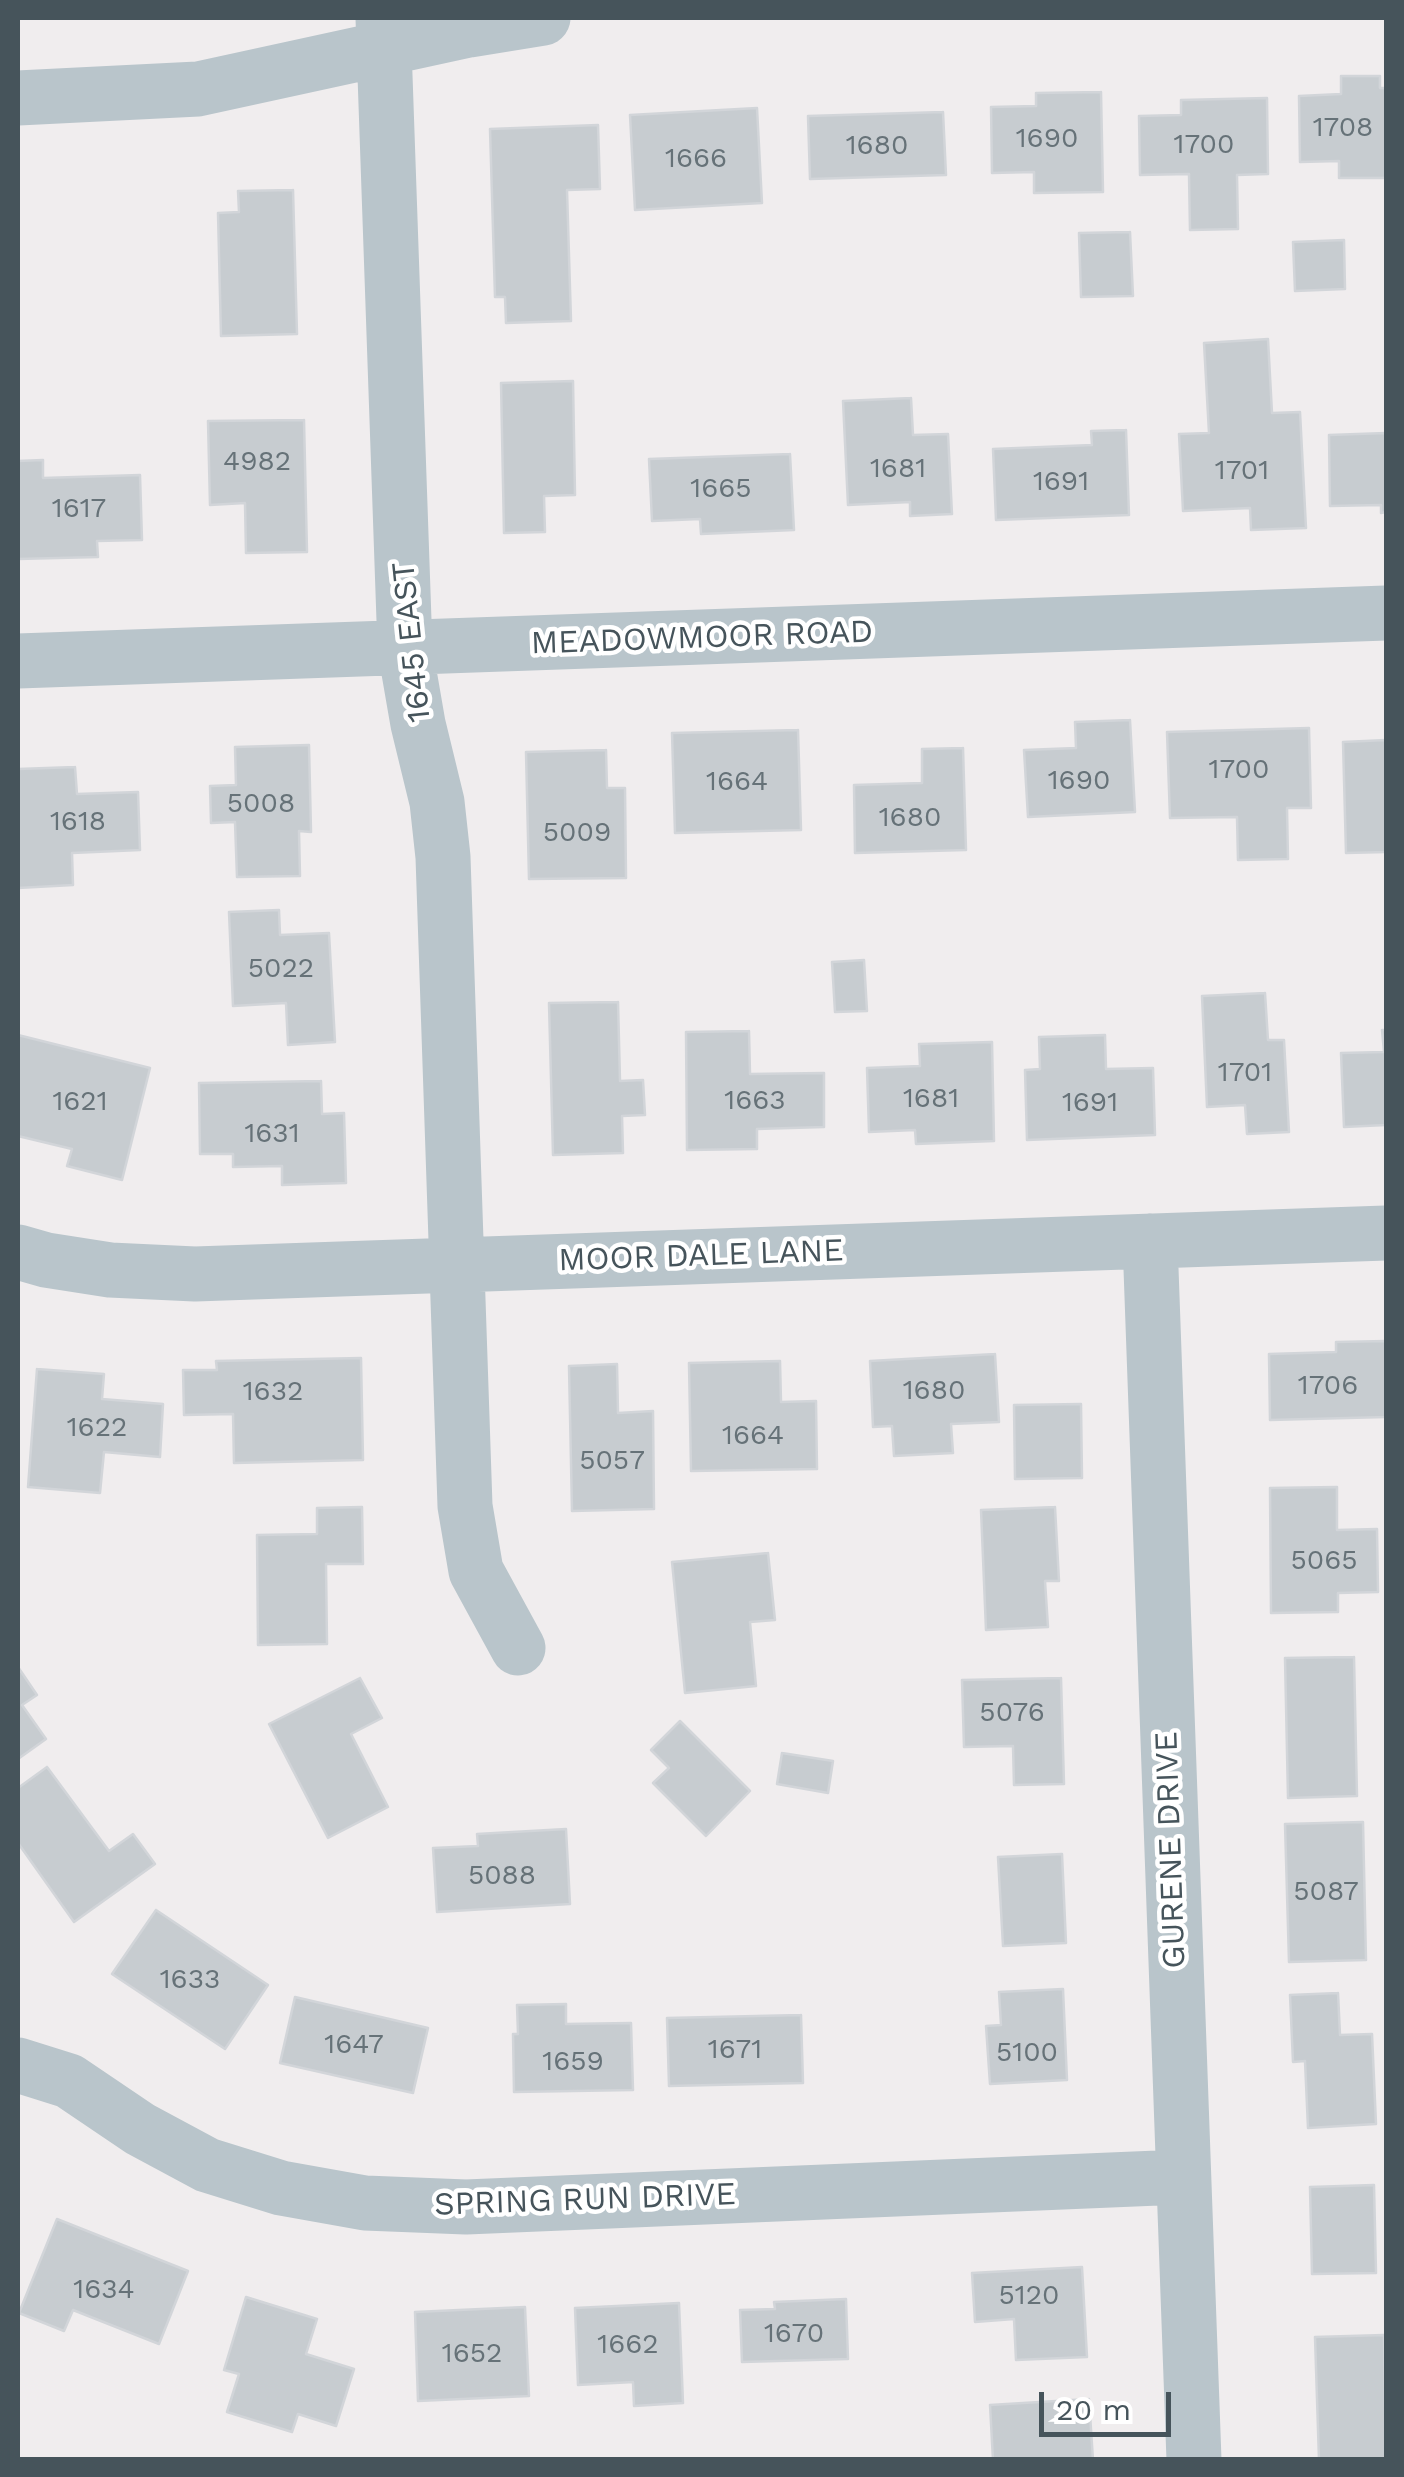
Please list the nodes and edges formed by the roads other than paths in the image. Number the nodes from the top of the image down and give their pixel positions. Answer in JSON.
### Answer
{"nodes":[{"id":1,"x":543,"y":18,"type":"edge"},
{"id":2,"x":384,"y":33,"type":"edge"},
{"id":3,"x":18,"y":98,"type":"edge"},
{"id":4,"x":1386,"y":613,"type":"edge"},
{"id":5,"x":406,"y":649,"type":"junction"},
{"id":6,"x":18,"y":662,"type":"edge"},
{"id":7,"x":1386,"y":1233,"type":"edge"},
{"id":8,"x":1150,"y":1241,"type":"junction"},
{"id":9,"x":18,"y":1252,"type":"edge"},
{"id":10,"x":458,"y":1265,"type":"junction"},
{"id":11,"x":518,"y":1648,"type":"dead end"},
{"id":12,"x":18,"y":2065,"type":"edge"},
{"id":13,"x":1182,"y":2177,"type":"junction"},
{"id":14,"x":1194,"y":2460,"type":"edge"}],
"edges":[{"from":1,"to":2,"type":"street"},
{"from":2,"to":3,"type":"street"},
{"from":2,"to":5,"type":"street","name":"1645 EAST"},
{"from":4,"to":5,"type":"street","name":"MEADOWMOOR ROAD"},
{"from":5,"to":6,"type":"street","name":"MEADOWMOOR ROAD"},
{"from":5,"to":10,"type":"street","name":"1645 EAST"},
{"from":7,"to":8,"type":"street","name":"MOOR DALE LANE"},
{"from":8,"to":10,"type":"street","name":"MOOR DALE LANE"},
{"from":8,"to":13,"type":"street","name":"GURENE DRIVE"},
{"from":9,"to":10,"type":"street","name":"MOOR DALE LANE"},
{"from":10,"to":11,"type":"street","name":"1645 EAST"},
{"from":12,"to":13,"type":"street","name":"SPRING RUN DRIVE"},
{"from":13,"to":14,"type":"street","name":"GURENE DRIVE"}]}
